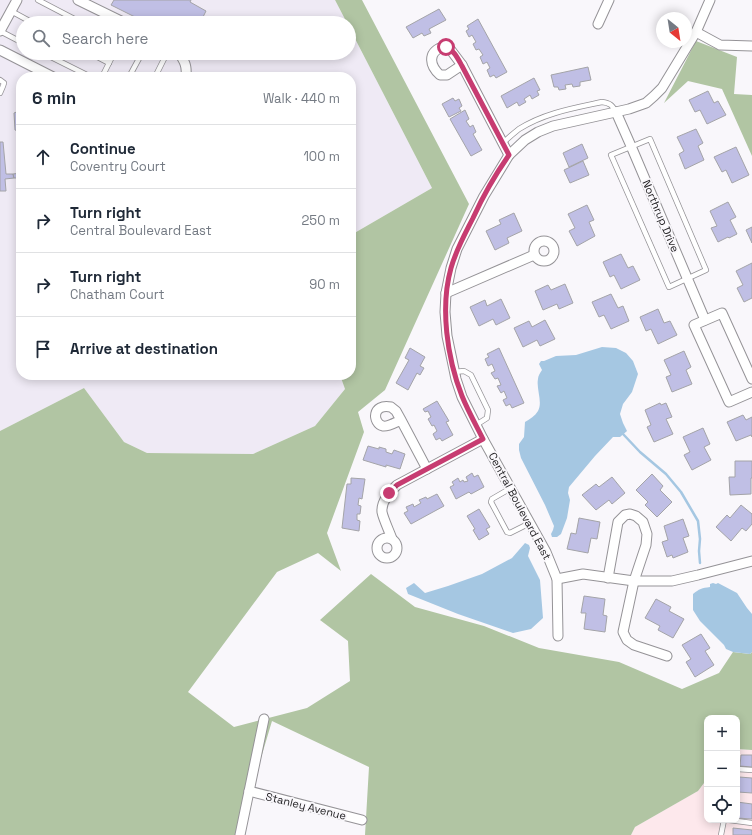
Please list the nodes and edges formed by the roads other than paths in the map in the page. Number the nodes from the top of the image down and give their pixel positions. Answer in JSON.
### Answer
{"nodes":[{"id":1,"x":17,"y":0,"type":"edge"},
{"id":2,"x":38,"y":0,"type":"edge"},
{"id":3,"x":78,"y":0,"type":"edge"},
{"id":4,"x":609,"y":0,"type":"edge"},
{"id":5,"x":710,"y":0,"type":"edge"},
{"id":6,"x":11,"y":11,"type":"junction"},
{"id":7,"x":20,"y":16,"type":"edge"},
{"id":8,"x":69,"y":16,"type":"edge"},
{"id":9,"x":111,"y":16,"type":"edge"},
{"id":10,"x":598,"y":24,"type":"dead end"},
{"id":11,"x":0,"y":31,"type":"edge"},
{"id":12,"x":696,"y":32,"type":"junction"},
{"id":13,"x":16,"y":39,"type":"edge"},
{"id":14,"x":752,"y":46,"type":"edge"},
{"id":15,"x":0,"y":50,"type":"edge"},
{"id":16,"x":16,"y":58,"type":"edge"},
{"id":17,"x":20,"y":60,"type":"edge"},
{"id":18,"x":57,"y":60,"type":"edge"},
{"id":19,"x":103,"y":60,"type":"edge"},
{"id":20,"x":110,"y":60,"type":"edge"},
{"id":21,"x":138,"y":60,"type":"edge"},
{"id":22,"x":164,"y":60,"type":"edge"},
{"id":23,"x":184,"y":60,"type":"edge"},
{"id":24,"x":109,"y":63,"type":"junction"},
{"id":25,"x":462,"y":66,"type":"dead end"},
{"id":26,"x":43,"y":72,"type":"edge"},
{"id":27,"x":81,"y":72,"type":"edge"},
{"id":28,"x":104,"y":72,"type":"edge"},
{"id":29,"x":132,"y":72,"type":"edge"},
{"id":30,"x":158,"y":72,"type":"edge"},
{"id":31,"x":187,"y":72,"type":"edge"},
{"id":32,"x":0,"y":80,"type":"edge"},
{"id":33,"x":0,"y":93,"type":"edge"},
{"id":34,"x":616,"y":112,"type":"junction"},
{"id":35,"x":503,"y":143,"type":"junction"},
{"id":36,"x":631,"y":146,"type":"junction"},
{"id":37,"x":509,"y":155,"type":"junction"},
{"id":38,"x":534,"y":255,"type":"dead end"},
{"id":39,"x":687,"y":279,"type":"junction"},
{"id":40,"x":446,"y":293,"type":"junction"},
{"id":41,"x":705,"y":320,"type":"junction"},
{"id":42,"x":454,"y":372,"type":"junction"},
{"id":43,"x":752,"y":379,"type":"edge"},
{"id":44,"x":752,"y":392,"type":"edge"},
{"id":45,"x":401,"y":420,"type":"dead end"},
{"id":46,"x":476,"y":425,"type":"junction"},
{"id":47,"x":483,"y":439,"type":"junction"},
{"id":48,"x":427,"y":469,"type":"junction"},
{"id":49,"x":511,"y":488,"type":"junction"},
{"id":50,"x":530,"y":523,"type":"junction"},
{"id":51,"x":392,"y":539,"type":"dead end"},
{"id":52,"x":752,"y":561,"type":"edge"},
{"id":53,"x":608,"y":578,"type":"junction"},
{"id":54,"x":557,"y":579,"type":"junction"},
{"id":55,"x":634,"y":581,"type":"junction"},
{"id":56,"x":558,"y":636,"type":"dead end"},
{"id":57,"x":666,"y":656,"type":"dead end"},
{"id":58,"x":264,"y":719,"type":"dead end"},
{"id":59,"x":740,"y":769,"type":"edge"},
{"id":60,"x":752,"y":770,"type":"edge"},
{"id":61,"x":249,"y":791,"type":"junction"},
{"id":62,"x":362,"y":820,"type":"dead end"},
{"id":63,"x":740,"y":821,"type":"edge"},
{"id":64,"x":723,"y":823,"type":"edge"},
{"id":65,"x":752,"y":823,"type":"edge"},
{"id":66,"x":240,"y":835,"type":"edge"},
{"id":67,"x":721,"y":835,"type":"edge"}],
"edges":[{"from":1,"to":6,"type":"street"},
{"from":2,"to":8,"type":"lane"},
{"from":3,"to":9,"type":"street"},
{"from":4,"to":10,"type":"street"},
{"from":5,"to":12,"type":"street","name":"Central Boulevard East"},
{"from":6,"to":7,"type":"lane"},
{"from":6,"to":11,"type":"street"},
{"from":11,"to":13,"type":"lane"},
{"from":12,"to":14,"type":"street"},
{"from":12,"to":34,"type":"street","name":"Central Boulevard East"},
{"from":15,"to":16,"type":"street"},
{"from":17,"to":26,"type":"street"},
{"from":18,"to":27,"type":"lane"},
{"from":19,"to":24,"type":"lane"},
{"from":20,"to":24,"type":"lane"},
{"from":21,"to":29,"type":"lane"},
{"from":22,"to":30,"type":"lane"},
{"from":23,"to":31,"type":"street"},
{"from":24,"to":28,"type":"lane"},
{"from":25,"to":35,"type":"street"},
{"from":32,"to":33,"type":"lane"},
{"from":34,"to":35,"type":"lane"},
{"from":34,"to":36,"type":"street","name":"Northrup Drive"},
{"from":34,"to":37,"type":"street","name":"Central Boulevard East"},
{"from":35,"to":37,"type":"street"},
{"from":36,"to":39,"type":"street","name":"Northrup Drive"},
{"from":36,"to":39,"type":"lane"},
{"from":36,"to":39,"type":"lane"},
{"from":37,"to":40,"type":"street","name":"Central Boulevard East"},
{"from":38,"to":40,"type":"street"},
{"from":39,"to":41,"type":"street","name":"Northrup Drive"},
{"from":40,"to":42,"type":"street","name":"Central Boulevard East"},
{"from":41,"to":43,"type":"street"},
{"from":41,"to":44,"type":"street"},
{"from":42,"to":46,"type":"street","name":"Central Boulevard East"},
{"from":42,"to":46,"type":"lane"},
{"from":45,"to":48,"type":"street"},
{"from":46,"to":47,"type":"street","name":"Central Boulevard East"},
{"from":47,"to":48,"type":"street"},
{"from":47,"to":49,"type":"street","name":"Central Boulevard East"},
{"from":48,"to":51,"type":"street"},
{"from":49,"to":50,"type":"street","name":"Central Boulevard East"},
{"from":49,"to":50,"type":"lane"},
{"from":50,"to":54,"type":"street","name":"Central Boulevard East"},
{"from":52,"to":55,"type":"street"},
{"from":53,"to":54,"type":"street"},
{"from":53,"to":55,"type":"street"},
{"from":53,"to":55,"type":"street"},
{"from":54,"to":56,"type":"street","name":"Central Boulevard East"},
{"from":55,"to":57,"type":"street"},
{"from":58,"to":61,"type":"street"},
{"from":59,"to":60,"type":"lane"},
{"from":61,"to":62,"type":"street","name":"Stanley Avenue"},
{"from":61,"to":66,"type":"street"},
{"from":63,"to":65,"type":"lane"},
{"from":64,"to":67,"type":"lane"}]}
